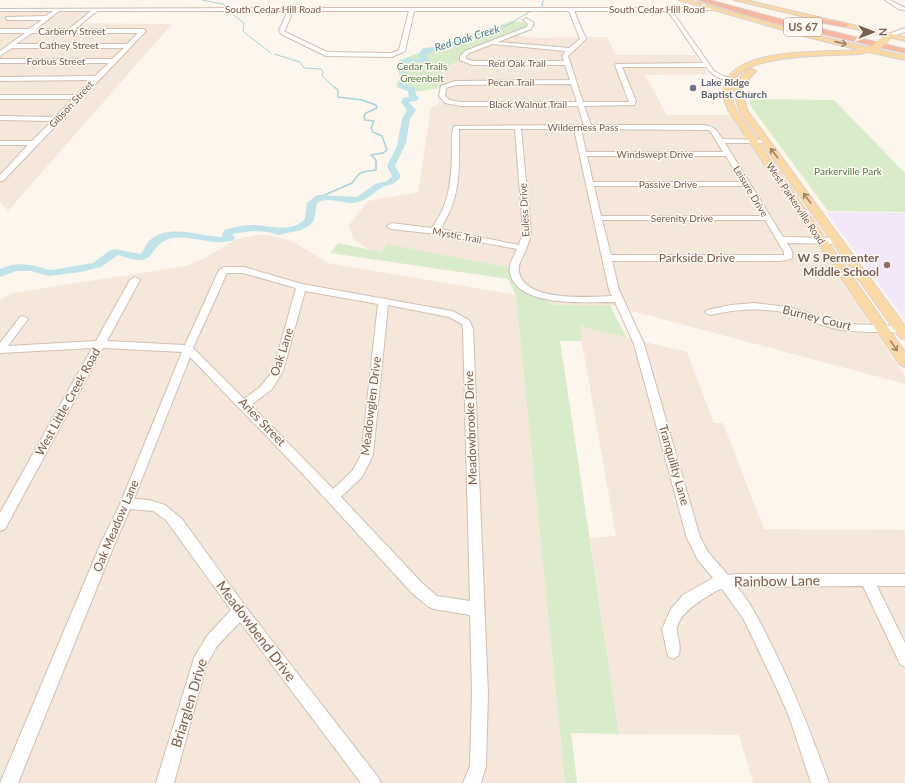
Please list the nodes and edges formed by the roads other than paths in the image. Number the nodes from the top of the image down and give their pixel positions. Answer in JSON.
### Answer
{"nodes":[{"id":1,"x":682,"y":0,"type":"edge"},
{"id":2,"x":694,"y":0,"type":"edge"},
{"id":3,"x":701,"y":0,"type":"edge"},
{"id":4,"x":714,"y":0,"type":"edge"},
{"id":5,"x":722,"y":0,"type":"edge"},
{"id":6,"x":738,"y":0,"type":"edge"},
{"id":7,"x":887,"y":0,"type":"edge"},
{"id":8,"x":291,"y":9,"type":"junction"},
{"id":9,"x":412,"y":9,"type":"junction"},
{"id":10,"x":570,"y":9,"type":"junction"},
{"id":11,"x":669,"y":9,"type":"junction"},
{"id":12,"x":714,"y":9,"type":"junction"},
{"id":13,"x":902,"y":9,"type":"edge"},
{"id":14,"x":0,"y":10,"type":"edge"},
{"id":15,"x":58,"y":10,"type":"junction"},
{"id":16,"x":96,"y":10,"type":"junction"},
{"id":17,"x":8,"y":18,"type":"dead end"},
{"id":18,"x":47,"y":18,"type":"junction"},
{"id":19,"x":526,"y":20,"type":"dead end"},
{"id":20,"x":845,"y":25,"type":"junction"},
{"id":21,"x":0,"y":31,"type":"edge"},
{"id":22,"x":30,"y":31,"type":"junction"},
{"id":23,"x":70,"y":31,"type":"junction"},
{"id":24,"x":143,"y":31,"type":"joint"},
{"id":25,"x":879,"y":33,"type":"junction"},
{"id":26,"x":903,"y":34,"type":"edge"},
{"id":27,"x":813,"y":37,"type":"junction"},
{"id":28,"x":888,"y":37,"type":"junction"},
{"id":29,"x":491,"y":42,"type":"junction"},
{"id":30,"x":11,"y":46,"type":"junction"},
{"id":31,"x":128,"y":46,"type":"junction"},
{"id":32,"x":905,"y":47,"type":"edge"},
{"id":33,"x":570,"y":50,"type":"junction"},
{"id":34,"x":869,"y":50,"type":"junction"},
{"id":35,"x":905,"y":51,"type":"edge"},
{"id":36,"x":840,"y":53,"type":"junction"},
{"id":37,"x":0,"y":54,"type":"edge"},
{"id":38,"x":905,"y":58,"type":"edge"},
{"id":39,"x":0,"y":61,"type":"edge"},
{"id":40,"x":112,"y":61,"type":"junction"},
{"id":41,"x":567,"y":63,"type":"junction"},
{"id":42,"x":707,"y":65,"type":"junction"},
{"id":43,"x":0,"y":78,"type":"edge"},
{"id":44,"x":95,"y":78,"type":"junction"},
{"id":45,"x":730,"y":79,"type":"junction"},
{"id":46,"x":740,"y":81,"type":"junction"},
{"id":47,"x":574,"y":82,"type":"junction"},
{"id":48,"x":448,"y":84,"type":"joint"},
{"id":49,"x":0,"y":97,"type":"edge"},
{"id":50,"x":78,"y":97,"type":"junction"},
{"id":51,"x":580,"y":104,"type":"junction"},
{"id":52,"x":732,"y":110,"type":"junction"},
{"id":53,"x":743,"y":110,"type":"junction"},
{"id":54,"x":0,"y":118,"type":"edge"},
{"id":55,"x":57,"y":119,"type":"junction"},
{"id":56,"x":582,"y":127,"type":"junction"},
{"id":57,"x":518,"y":128,"type":"junction"},
{"id":58,"x":710,"y":128,"type":"joint"},
{"id":59,"x":720,"y":141,"type":"junction"},
{"id":60,"x":754,"y":141,"type":"junction"},
{"id":61,"x":766,"y":141,"type":"junction"},
{"id":62,"x":0,"y":143,"type":"edge"},
{"id":63,"x":35,"y":143,"type":"junction"},
{"id":64,"x":583,"y":154,"type":"junction"},
{"id":65,"x":728,"y":154,"type":"junction"},
{"id":66,"x":0,"y":179,"type":"edge"},
{"id":67,"x":590,"y":184,"type":"junction"},
{"id":68,"x":746,"y":184,"type":"junction"},
{"id":69,"x":792,"y":198,"type":"junction"},
{"id":70,"x":598,"y":218,"type":"junction"},
{"id":71,"x":767,"y":218,"type":"junction"},
{"id":72,"x":825,"y":222,"type":"junction"},
{"id":73,"x":391,"y":226,"type":"dead end"},
{"id":74,"x":434,"y":231,"type":"junction"},
{"id":75,"x":780,"y":240,"type":"junction"},
{"id":76,"x":822,"y":241,"type":"junction"},
{"id":77,"x":838,"y":241,"type":"junction"},
{"id":78,"x":523,"y":248,"type":"junction"},
{"id":79,"x":788,"y":257,"type":"joint"},
{"id":80,"x":607,"y":258,"type":"junction"},
{"id":81,"x":839,"y":266,"type":"junction"},
{"id":82,"x":224,"y":270,"type":"joint"},
{"id":83,"x":135,"y":280,"type":"dead end"},
{"id":84,"x":301,"y":287,"type":"junction"},
{"id":85,"x":617,"y":299,"type":"junction"},
{"id":86,"x":881,"y":302,"type":"junction"},
{"id":87,"x":383,"y":303,"type":"junction"},
{"id":88,"x":710,"y":312,"type":"dead end"},
{"id":89,"x":23,"y":319,"type":"dead end"},
{"id":90,"x":883,"y":329,"type":"junction"},
{"id":91,"x":903,"y":332,"type":"edge"},
{"id":92,"x":100,"y":344,"type":"junction"},
{"id":93,"x":188,"y":349,"type":"junction"},
{"id":94,"x":0,"y":350,"type":"edge"},
{"id":95,"x":905,"y":362,"type":"edge"},
{"id":96,"x":244,"y":404,"type":"junction"},
{"id":97,"x":333,"y":496,"type":"junction"},
{"id":98,"x":126,"y":504,"type":"junction"},
{"id":99,"x":0,"y":525,"type":"edge"},
{"id":100,"x":867,"y":580,"type":"junction"},
{"id":101,"x":905,"y":580,"type":"edge"},
{"id":102,"x":725,"y":582,"type":"junction"},
{"id":103,"x":476,"y":609,"type":"junction"},
{"id":104,"x":240,"y":611,"type":"junction"},
{"id":105,"x":673,"y":651,"type":"dead end"},
{"id":106,"x":905,"y":659,"type":"edge"},
{"id":107,"x":9,"y":783,"type":"edge"},
{"id":108,"x":165,"y":783,"type":"edge"},
{"id":109,"x":372,"y":783,"type":"edge"},
{"id":110,"x":472,"y":783,"type":"edge"},
{"id":111,"x":820,"y":783,"type":"edge"}],
"edges":[{"from":1,"to":12,"type":"main road"},
{"from":2,"to":27,"type":"highway"},
{"from":3,"to":35,"type":"highway","number":"US 67"},
{"from":4,"to":32,"type":"highway","number":"US 67"},
{"from":5,"to":20,"type":"highway"},
{"from":6,"to":20,"type":"main road"},
{"from":7,"to":13,"type":"street"},
{"from":8,"to":9,"type":"street","name":"South Cedar Hill Road"},
{"from":8,"to":9,"type":"street"},
{"from":8,"to":16,"type":"street","name":"South Cedar Hill Road"},
{"from":9,"to":10,"type":"street","name":"South Cedar Hill Road"},
{"from":10,"to":11,"type":"street","name":"South Cedar Hill Road"},
{"from":10,"to":33,"type":"street"},
{"from":11,"to":12,"type":"street","name":"South Cedar Hill Road"},
{"from":11,"to":42,"type":"street"},
{"from":12,"to":27,"type":"main road"},
{"from":14,"to":15,"type":"street","name":"South Cedar Hill Road"},
{"from":15,"to":16,"type":"street","name":"South Cedar Hill Road"},
{"from":15,"to":18,"type":"street"},
{"from":16,"to":23,"type":"street"},
{"from":17,"to":18,"type":"street"},
{"from":18,"to":22,"type":"street"},
{"from":19,"to":29,"type":"street"},
{"from":20,"to":25,"type":"main road"},
{"from":21,"to":22,"type":"street","name":"Carberry Street"},
{"from":22,"to":23,"type":"street","name":"Carberry Street"},
{"from":22,"to":30,"type":"street"},
{"from":23,"to":24,"type":"street","name":"Carberry Street"},
{"from":24,"to":31,"type":"street","name":"Gibson Street"},
{"from":25,"to":26,"type":"main road"},
{"from":25,"to":28,"type":"main road"},
{"from":26,"to":28,"type":"main road"},
{"from":27,"to":34,"type":"main road","one_way":true},
{"from":28,"to":34,"type":"main road","bridge":true},
{"from":29,"to":33,"type":"street"},
{"from":29,"to":41,"type":"street","name":"Red Oak Trail"},
{"from":30,"to":31,"type":"street","name":"Cathey Street"},
{"from":30,"to":37,"type":"street"},
{"from":31,"to":40,"type":"street","name":"Gibson Street"},
{"from":33,"to":41,"type":"street"},
{"from":34,"to":36,"type":"main road"},
{"from":34,"to":38,"type":"main road"},
{"from":36,"to":45,"type":"main road"},
{"from":36,"to":46,"type":"main road"},
{"from":39,"to":40,"type":"street","name":"Forbus Street"},
{"from":40,"to":44,"type":"street","name":"Gibson Street"},
{"from":41,"to":47,"type":"street","name":"Tranquility Lane"},
{"from":42,"to":45,"type":"street"},
{"from":42,"to":51,"type":"street","name":"Black Walnut Trail"},
{"from":43,"to":44,"type":"street"},
{"from":44,"to":50,"type":"street","name":"Gibson Street"},
{"from":45,"to":46,"type":"street"},
{"from":45,"to":52,"type":"main road","name":"West Parkerville Road"},
{"from":46,"to":53,"type":"main road","name":"West Parkerville Road"},
{"from":47,"to":48,"type":"street","name":"Pecan Trail"},
{"from":47,"to":51,"type":"street","name":"Tranquility Lane"},
{"from":48,"to":51,"type":"street","name":"Black Walnut Trail"},
{"from":49,"to":50,"type":"street"},
{"from":50,"to":55,"type":"street","name":"Gibson Street"},
{"from":51,"to":56,"type":"street","name":"Tranquility Lane"},
{"from":52,"to":53,"type":"main road"},
{"from":52,"to":60,"type":"main road","name":"West Parkerville Road"},
{"from":53,"to":61,"type":"main road","name":"West Parkerville Road"},
{"from":54,"to":55,"type":"street"},
{"from":55,"to":63,"type":"street","name":"Gibson Street"},
{"from":56,"to":57,"type":"street","name":"Wilderness Pass"},
{"from":56,"to":58,"type":"street","name":"Wilderness Pass"},
{"from":56,"to":64,"type":"street","name":"Tranquility Lane"},
{"from":57,"to":74,"type":"street","name":"Wilderness Pass"},
{"from":57,"to":78,"type":"street","name":"Euless Drive"},
{"from":58,"to":59,"type":"street","name":"Leisure Drive"},
{"from":59,"to":60,"type":"street"},
{"from":59,"to":65,"type":"street","name":"Leisure Drive"},
{"from":60,"to":61,"type":"street"},
{"from":60,"to":69,"type":"main road","name":"West Parkerville Road"},
{"from":72,"to":61,"type":"main road","name":"West Parkerville Road","one_way":true},
{"from":62,"to":63,"type":"street"},
{"from":63,"to":66,"type":"street","name":"Gibson Street"},
{"from":64,"to":65,"type":"street","name":"Windswept Drive"},
{"from":64,"to":67,"type":"street","name":"Tranquility Lane"},
{"from":65,"to":68,"type":"street","name":"Leisure Drive"},
{"from":67,"to":68,"type":"street","name":"Passive Drive"},
{"from":67,"to":70,"type":"street","name":"Tranquility Lane"},
{"from":68,"to":71,"type":"street","name":"Leisure Drive"},
{"from":69,"to":72,"type":"main road"},
{"from":69,"to":76,"type":"main road","name":"West Parkerville Road"},
{"from":70,"to":71,"type":"street","name":"Serenity Drive"},
{"from":70,"to":80,"type":"street","name":"Tranquility Lane"},
{"from":71,"to":75,"type":"street","name":"Leisure Drive"},
{"from":72,"to":77,"type":"main road","name":"West Parkerville Road"},
{"from":73,"to":74,"type":"street","name":"Mystic Trail"},
{"from":74,"to":78,"type":"street","name":"Mystic Trail"},
{"from":75,"to":76,"type":"street"},
{"from":75,"to":79,"type":"street","name":"Leisure Drive"},
{"from":76,"to":77,"type":"street"},
{"from":76,"to":81,"type":"main road","name":"West Parkerville Road"},
{"from":77,"to":86,"type":"main road","name":"West Parkerville Road"},
{"from":78,"to":85,"type":"street","name":"Euless Drive"},
{"from":79,"to":80,"type":"street","name":"Parkside Drive"},
{"from":80,"to":85,"type":"street","name":"Tranquility Lane"},
{"from":81,"to":86,"type":"main road"},
{"from":81,"to":90,"type":"main road","name":"West Parkerville Road"},
{"from":82,"to":84,"type":"street","name":"Meadowbrooke Drive"},
{"from":82,"to":93,"type":"street","name":"Oak Meadow Lane"},
{"from":83,"to":92,"type":"street","name":"West Little Creek Road"},
{"from":84,"to":87,"type":"street","name":"Meadowbrooke Drive"},
{"from":84,"to":96,"type":"street","name":"Oak Lane"},
{"from":85,"to":102,"type":"street","name":"Tranquility Lane"},
{"from":86,"to":91,"type":"main road","name":"West Parkerville Road"},
{"from":87,"to":97,"type":"street","name":"Meadowglen Drive"},
{"from":87,"to":103,"type":"street","name":"Meadowbrooke Drive"},
{"from":88,"to":90,"type":"street","name":"Burney Court"},
{"from":89,"to":94,"type":"street"},
{"from":90,"to":91,"type":"street","name":"Burney Court"},
{"from":90,"to":95,"type":"main road","name":"West Parkerville Road","one_way":true},
{"from":92,"to":93,"type":"street"},
{"from":92,"to":94,"type":"street"},
{"from":92,"to":99,"type":"street","name":"West Little Creek Road"},
{"from":93,"to":96,"type":"street","name":"Aries Street"},
{"from":93,"to":98,"type":"street","name":"Oak Meadow Lane"},
{"from":96,"to":97,"type":"street","name":"Aries Street"},
{"from":97,"to":103,"type":"street","name":"Aries Street"},
{"from":98,"to":104,"type":"street","name":"Meadowbend Drive"},
{"from":98,"to":107,"type":"street","name":"Oak Meadow Lane"},
{"from":100,"to":101,"type":"street","name":"Rainbow Lane"},
{"from":100,"to":102,"type":"street","name":"Rainbow Lane"},
{"from":100,"to":106,"type":"street"},
{"from":102,"to":105,"type":"street","name":"Rainbow Lane"},
{"from":102,"to":111,"type":"street","name":"Tranquility Lane"},
{"from":103,"to":110,"type":"street","name":"Meadowbrooke Drive"},
{"from":104,"to":108,"type":"street","name":"Briarglen Drive"},
{"from":104,"to":109,"type":"street","name":"Meadowbend Drive"}]}
